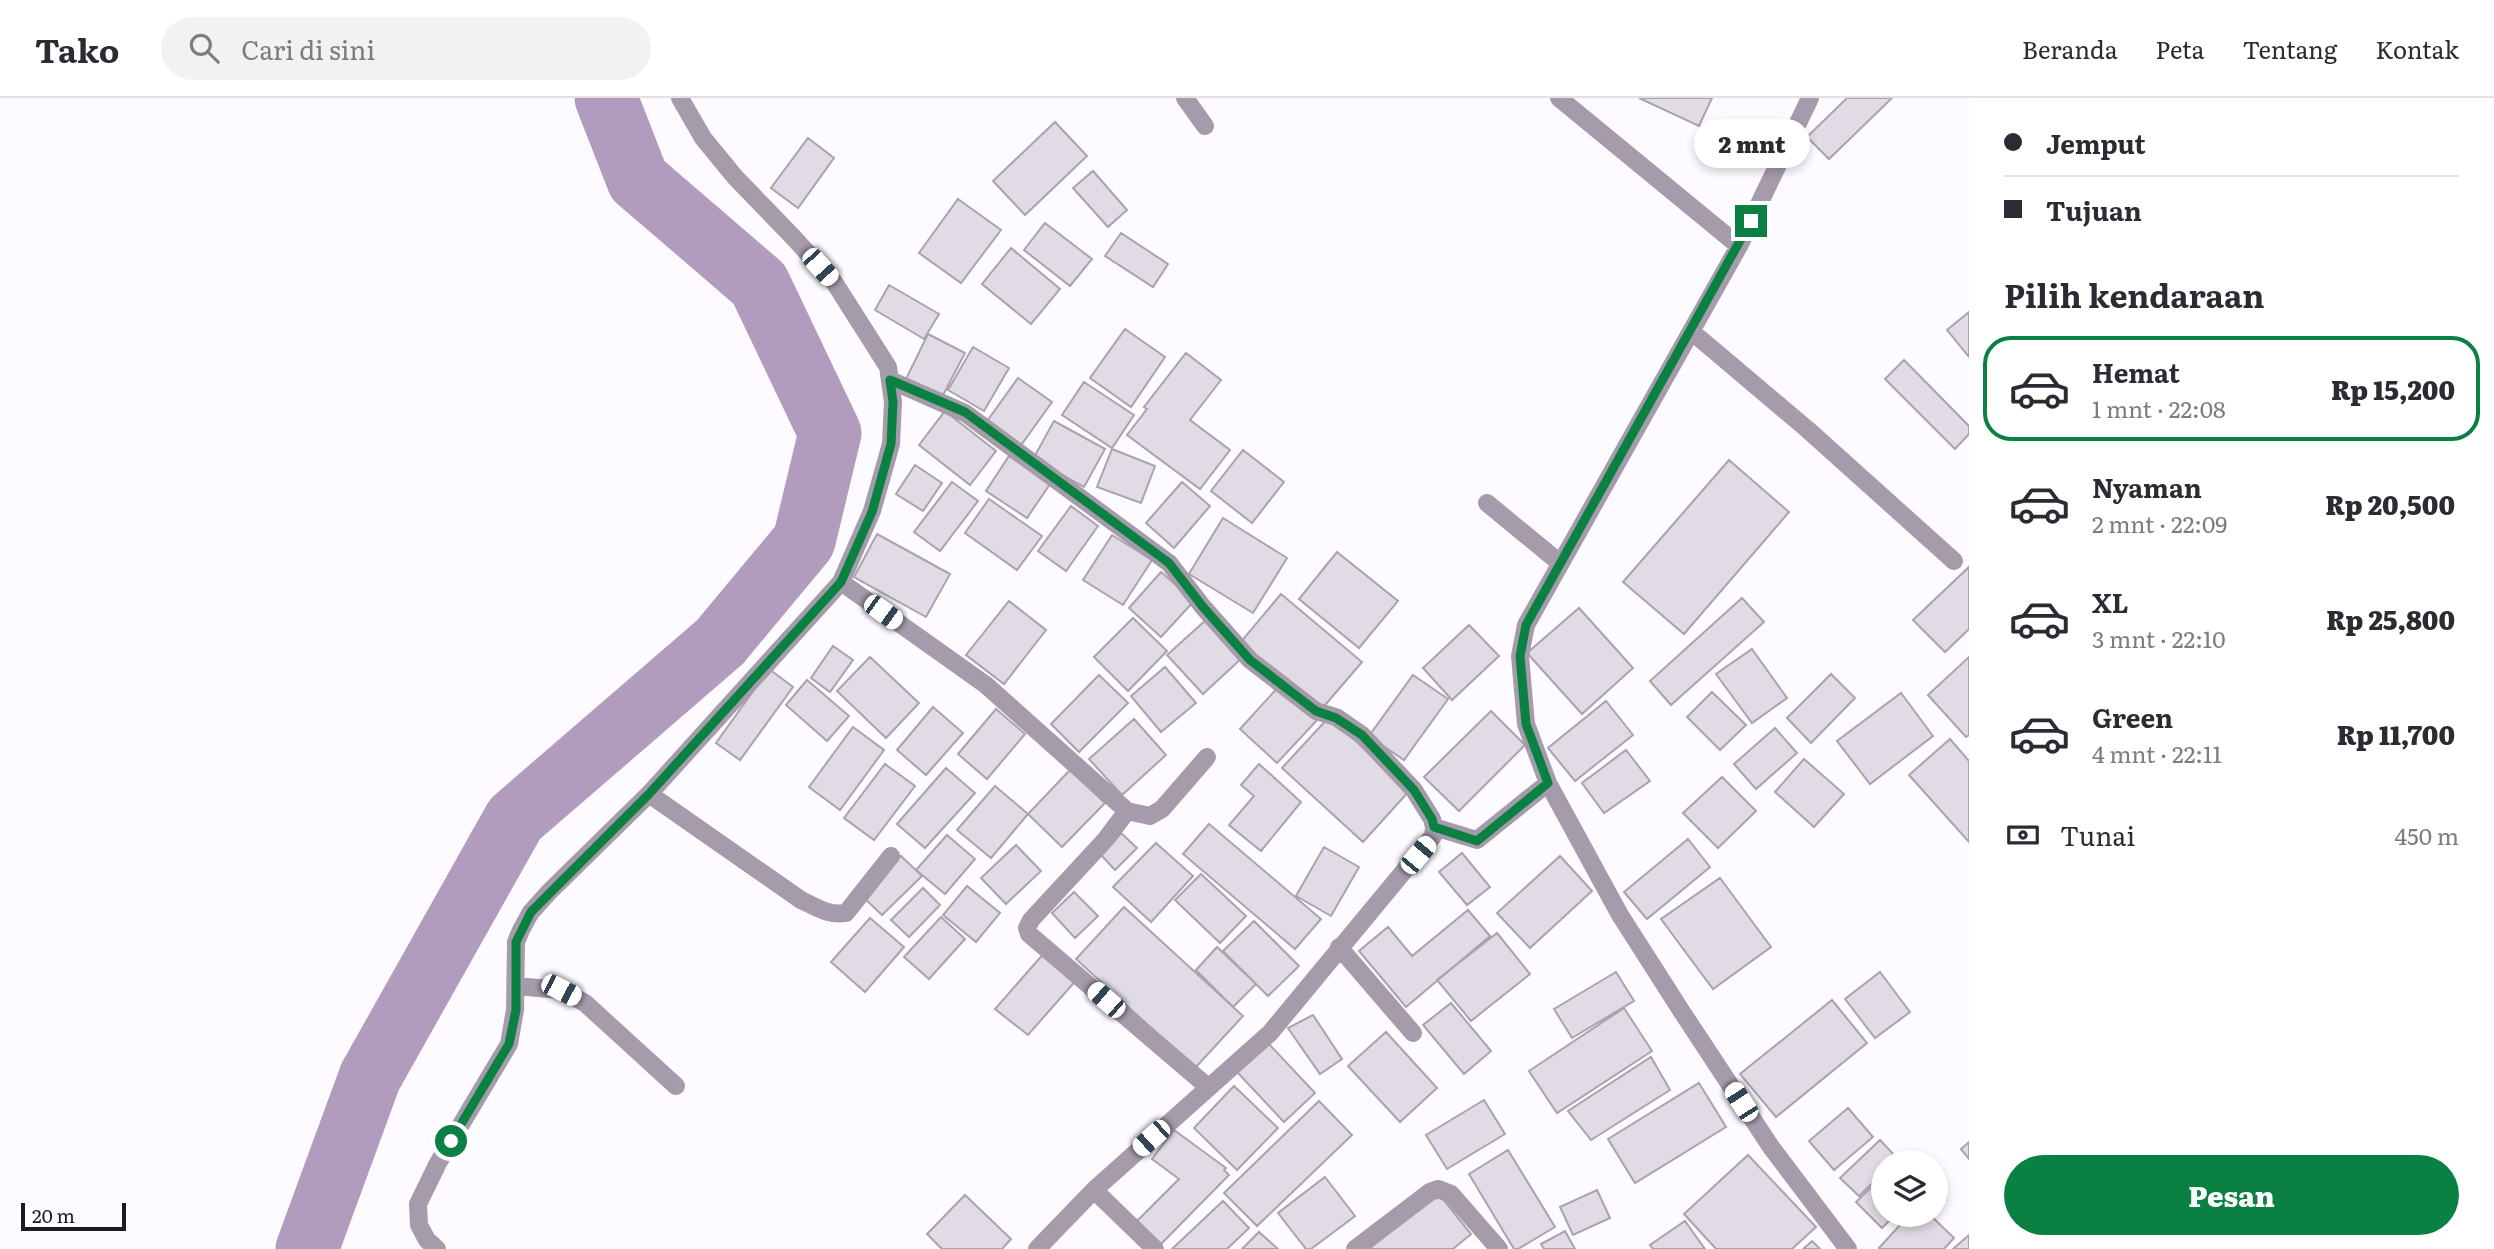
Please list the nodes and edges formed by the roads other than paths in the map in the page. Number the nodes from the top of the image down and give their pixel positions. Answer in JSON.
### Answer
{"nodes":[{"id":1,"x":680,"y":98,"type":"edge"},
{"id":2,"x":1185,"y":98,"type":"edge"},
{"id":3,"x":1559,"y":98,"type":"edge"},
{"id":4,"x":1810,"y":98,"type":"edge"},
{"id":5,"x":1205,"y":126,"type":"dead end"},
{"id":6,"x":1739,"y":246,"type":"junction"},
{"id":7,"x":1690,"y":331,"type":"junction"},
{"id":8,"x":890,"y":380,"type":"junction"},
{"id":9,"x":1487,"y":503,"type":"dead end"},
{"id":10,"x":1954,"y":561,"type":"dead end"},
{"id":11,"x":1560,"y":564,"type":"junction"},
{"id":12,"x":841,"y":582,"type":"junction"},
{"id":13,"x":1207,"y":757,"type":"dead end"},
{"id":14,"x":1548,"y":783,"type":"junction"},
{"id":15,"x":649,"y":794,"type":"junction"},
{"id":16,"x":1128,"y":811,"type":"junction"},
{"id":17,"x":1434,"y":827,"type":"junction"},
{"id":18,"x":891,"y":856,"type":"dead end"},
{"id":19,"x":1339,"y":947,"type":"junction"},
{"id":20,"x":516,"y":986,"type":"junction"},
{"id":21,"x":1413,"y":1034,"type":"dead end"},
{"id":22,"x":676,"y":1086,"type":"dead end"},
{"id":23,"x":1208,"y":1087,"type":"junction"},
{"id":24,"x":1094,"y":1190,"type":"junction"},
{"id":25,"x":437,"y":1249,"type":"edge"},
{"id":26,"x":1037,"y":1249,"type":"edge"},
{"id":27,"x":1155,"y":1249,"type":"edge"},
{"id":28,"x":1355,"y":1249,"type":"edge"},
{"id":29,"x":1499,"y":1249,"type":"edge"},
{"id":30,"x":1848,"y":1249,"type":"edge"}],
"edges":[{"from":1,"to":8,"type":"street"},
{"from":2,"to":5,"type":"street"},
{"from":3,"to":6,"type":"street"},
{"from":4,"to":6,"type":"street"},
{"from":6,"to":7,"type":"street"},
{"from":7,"to":10,"type":"street"},
{"from":7,"to":11,"type":"street"},
{"from":8,"to":12,"type":"street"},
{"from":8,"to":17,"type":"street"},
{"from":9,"to":11,"type":"street"},
{"from":11,"to":14,"type":"street"},
{"from":12,"to":15,"type":"street"},
{"from":12,"to":16,"type":"street"},
{"from":13,"to":16,"type":"street"},
{"from":14,"to":17,"type":"street"},
{"from":14,"to":30,"type":"street"},
{"from":15,"to":18,"type":"street"},
{"from":15,"to":20,"type":"street"},
{"from":16,"to":23,"type":"street"},
{"from":17,"to":19,"type":"street"},
{"from":19,"to":21,"type":"street"},
{"from":19,"to":23,"type":"street"},
{"from":20,"to":22,"type":"street"},
{"from":20,"to":25,"type":"street"},
{"from":23,"to":24,"type":"street"},
{"from":24,"to":26,"type":"street"},
{"from":24,"to":27,"type":"street"},
{"from":28,"to":29,"type":"street"}]}
